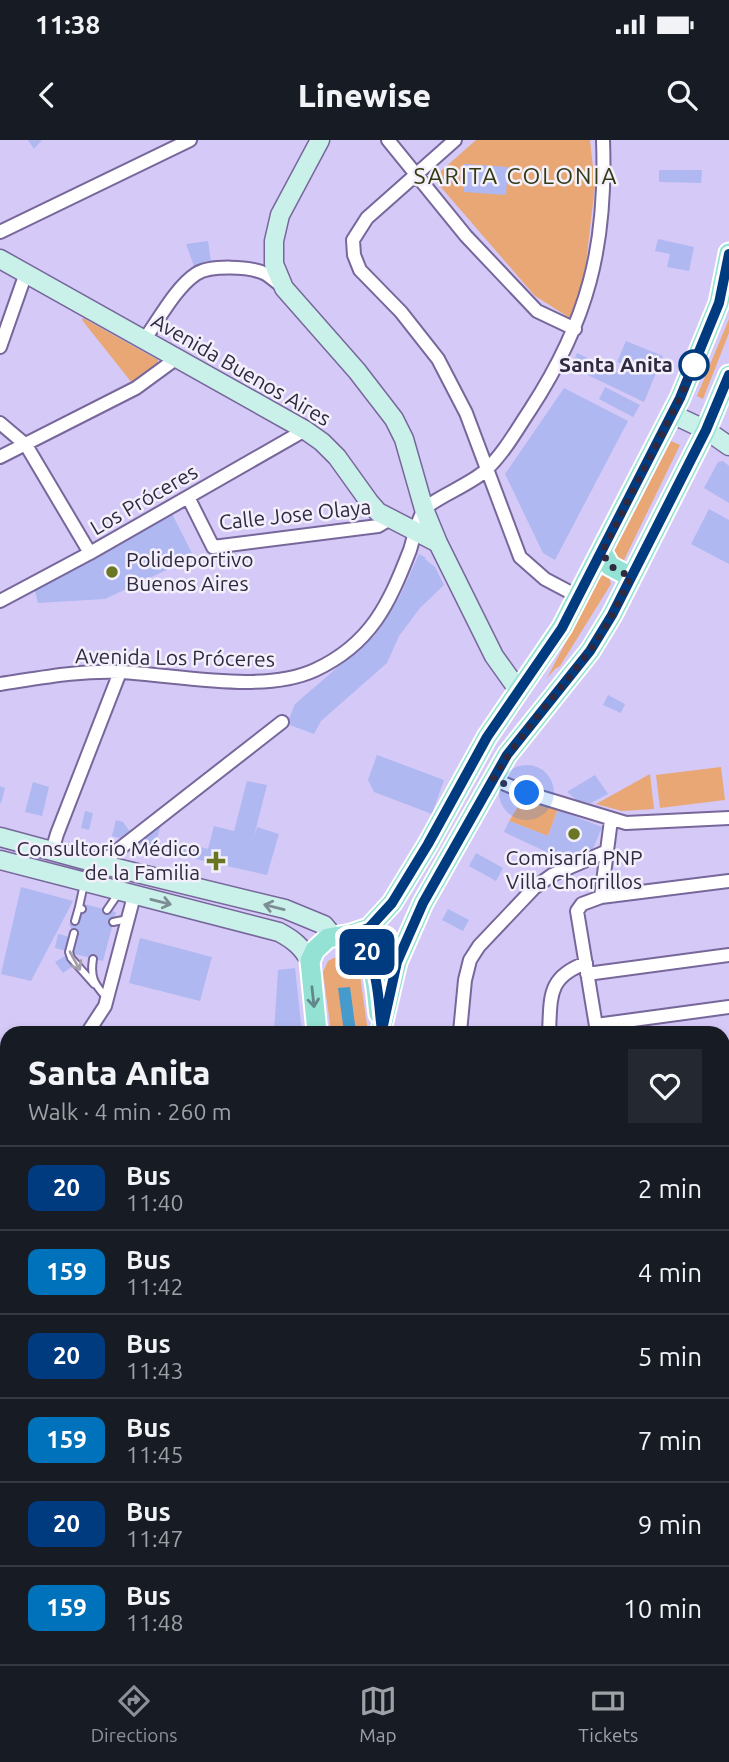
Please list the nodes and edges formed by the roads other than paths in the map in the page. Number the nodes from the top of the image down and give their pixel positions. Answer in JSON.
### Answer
{"nodes":[{"id":1,"x":190,"y":140,"type":"edge"},
{"id":2,"x":320,"y":140,"type":"edge"},
{"id":3,"x":387,"y":140,"type":"edge"},
{"id":4,"x":455,"y":140,"type":"edge"},
{"id":5,"x":603,"y":140,"type":"edge"},
{"id":6,"x":416,"y":175,"type":"junction"},
{"id":7,"x":0,"y":232,"type":"edge"},
{"id":8,"x":729,"y":253,"type":"edge"},
{"id":9,"x":0,"y":259,"type":"edge"},
{"id":10,"x":26,"y":273,"type":"junction"},
{"id":11,"x":284,"y":288,"type":"junction"},
{"id":12,"x":575,"y":329,"type":"junction"},
{"id":13,"x":144,"y":340,"type":"junction"},
{"id":14,"x":0,"y":347,"type":"edge"},
{"id":15,"x":177,"y":358,"type":"junction"},
{"id":16,"x":729,"y":375,"type":"edge"},
{"id":17,"x":671,"y":414,"type":"junction"},
{"id":18,"x":0,"y":423,"type":"edge"},
{"id":19,"x":305,"y":430,"type":"junction"},
{"id":20,"x":706,"y":430,"type":"junction"},
{"id":21,"x":26,"y":445,"type":"junction"},
{"id":22,"x":729,"y":446,"type":"edge"},
{"id":23,"x":0,"y":457,"type":"edge"},
{"id":24,"x":486,"y":470,"type":"junction"},
{"id":25,"x":188,"y":497,"type":"junction"},
{"id":26,"x":424,"y":509,"type":"junction"},
{"id":27,"x":390,"y":519,"type":"junction"},
{"id":28,"x":416,"y":533,"type":"junction"},
{"id":29,"x":438,"y":543,"type":"junction"},
{"id":30,"x":90,"y":552,"type":"junction"},
{"id":31,"x":602,"y":552,"type":"junction"},
{"id":32,"x":631,"y":577,"type":"junction"},
{"id":33,"x":579,"y":597,"type":"junction"},
{"id":34,"x":0,"y":601,"type":"edge"},
{"id":35,"x":120,"y":672,"type":"junction"},
{"id":36,"x":0,"y":684,"type":"edge"},
{"id":37,"x":519,"y":691,"type":"junction"},
{"id":38,"x":282,"y":722,"type":"dead end"},
{"id":39,"x":493,"y":779,"type":"junction"},
{"id":40,"x":729,"y":818,"type":"edge"},
{"id":41,"x":611,"y":820,"type":"junction"},
{"id":42,"x":0,"y":837,"type":"edge"},
{"id":43,"x":52,"y":851,"type":"junction"},
{"id":44,"x":605,"y":852,"type":"junction"},
{"id":45,"x":0,"y":859,"type":"edge"},
{"id":46,"x":100,"y":864,"type":"junction"},
{"id":47,"x":729,"y":881,"type":"edge"},
{"id":48,"x":84,"y":883,"type":"junction"},
{"id":49,"x":127,"y":894,"type":"junction"},
{"id":50,"x":601,"y":897,"type":"junction"},
{"id":51,"x":107,"y":910,"type":"dead end"},
{"id":52,"x":128,"y":919,"type":"junction"},
{"id":53,"x":75,"y":921,"type":"dead end"},
{"id":54,"x":113,"y":922,"type":"dead end"},
{"id":55,"x":74,"y":933,"type":"dead end"},
{"id":56,"x":338,"y":936,"type":"junction"},
{"id":57,"x":729,"y":954,"type":"edge"},
{"id":58,"x":93,"y":959,"type":"dead end"},
{"id":59,"x":310,"y":961,"type":"junction"},
{"id":60,"x":586,"y":969,"type":"junction"},
{"id":61,"x":94,"y":984,"type":"junction"},
{"id":62,"x":107,"y":998,"type":"junction"},
{"id":63,"x":729,"y":1007,"type":"edge"},
{"id":64,"x":92,"y":1026,"type":"edge"},
{"id":65,"x":316,"y":1026,"type":"edge"},
{"id":66,"x":381,"y":1026,"type":"edge"},
{"id":67,"x":383,"y":1026,"type":"edge"},
{"id":68,"x":461,"y":1026,"type":"edge"},
{"id":69,"x":549,"y":1026,"type":"edge"},
{"id":70,"x":596,"y":1026,"type":"edge"},
{"id":71,"x":615,"y":1026,"type":"edge"}],
"edges":[{"from":1,"to":7,"type":"street"},
{"from":2,"to":11,"type":"street"},
{"from":3,"to":6,"type":"street"},
{"from":4,"to":6,"type":"street"},
{"from":5,"to":12,"type":"street"},
{"from":6,"to":12,"type":"street"},
{"from":6,"to":24,"type":"street"},
{"from":8,"to":17,"type":"main road"},
{"from":9,"to":10,"type":"street","name":"Avenida Buenos Aires"},
{"from":10,"to":13,"type":"street","name":"Avenida Buenos Aires"},
{"from":10,"to":14,"type":"street"},
{"from":11,"to":13,"type":"street"},
{"from":11,"to":26,"type":"street"},
{"from":12,"to":24,"type":"street"},
{"from":13,"to":15,"type":"street","name":"Avenida Buenos Aires"},
{"from":15,"to":19,"type":"street","name":"Avenida Buenos Aires"},
{"from":15,"to":21,"type":"street"},
{"from":16,"to":20,"type":"main road"},
{"from":17,"to":20,"type":"street"},
{"from":17,"to":31,"type":"main road"},
{"from":18,"to":21,"type":"street"},
{"from":19,"to":25,"type":"street","name":"Los Próceres"},
{"from":19,"to":27,"type":"street","name":"Avenida Buenos Aires"},
{"from":20,"to":22,"type":"street"},
{"from":20,"to":32,"type":"main road"},
{"from":21,"to":23,"type":"street"},
{"from":21,"to":30,"type":"street"},
{"from":24,"to":26,"type":"street"},
{"from":24,"to":33,"type":"street"},
{"from":25,"to":27,"type":"street","name":"Calle Jose Olaya"},
{"from":25,"to":30,"type":"street","name":"Los Próceres"},
{"from":26,"to":28,"type":"street","name":"Avenida Los Próceres"},
{"from":26,"to":29,"type":"street"},
{"from":27,"to":28,"type":"street","name":"Avenida Buenos Aires"},
{"from":28,"to":29,"type":"street","name":"Avenida Buenos Aires"},
{"from":28,"to":35,"type":"street","name":"Avenida Los Próceres"},
{"from":29,"to":37,"type":"street"},
{"from":30,"to":34,"type":"street","name":"Los Próceres"},
{"from":31,"to":32,"type":"main road"},
{"from":31,"to":33,"type":"main road"},
{"from":32,"to":39,"type":"main road"},
{"from":33,"to":37,"type":"main road"},
{"from":35,"to":36,"type":"street","name":"Avenida Los Próceres"},
{"from":35,"to":43,"type":"street"},
{"from":37,"to":56,"type":"main road"},
{"from":38,"to":46,"type":"street"},
{"from":39,"to":41,"type":"street"},
{"from":39,"to":67,"type":"main road"},
{"from":40,"to":41,"type":"street"},
{"from":41,"to":44,"type":"street"},
{"from":42,"to":43,"type":"street"},
{"from":43,"to":46,"type":"street"},
{"from":44,"to":50,"type":"street"},
{"from":44,"to":68,"type":"street"},
{"from":45,"to":48,"type":"street"},
{"from":56,"to":46,"type":"street","one_way":true},
{"from":47,"to":50,"type":"street"},
{"from":48,"to":49,"type":"street"},
{"from":48,"to":53,"type":"lane"},
{"from":49,"to":51,"type":"lane"},
{"from":49,"to":52,"type":"street"},
{"from":49,"to":59,"type":"street","one_way":true},
{"from":50,"to":60,"type":"street"},
{"from":52,"to":54,"type":"lane"},
{"from":52,"to":62,"type":"street"},
{"from":55,"to":61,"type":"lane","one_way":true},
{"from":56,"to":59,"type":"main road"},
{"from":56,"to":66,"type":"main road"},
{"from":57,"to":60,"type":"street"},
{"from":58,"to":61,"type":"lane"},
{"from":59,"to":65,"type":"main road","one_way":true},
{"from":60,"to":69,"type":"street"},
{"from":60,"to":70,"type":"street"},
{"from":61,"to":62,"type":"lane"},
{"from":62,"to":64,"type":"street"},
{"from":63,"to":71,"type":"street"}]}
